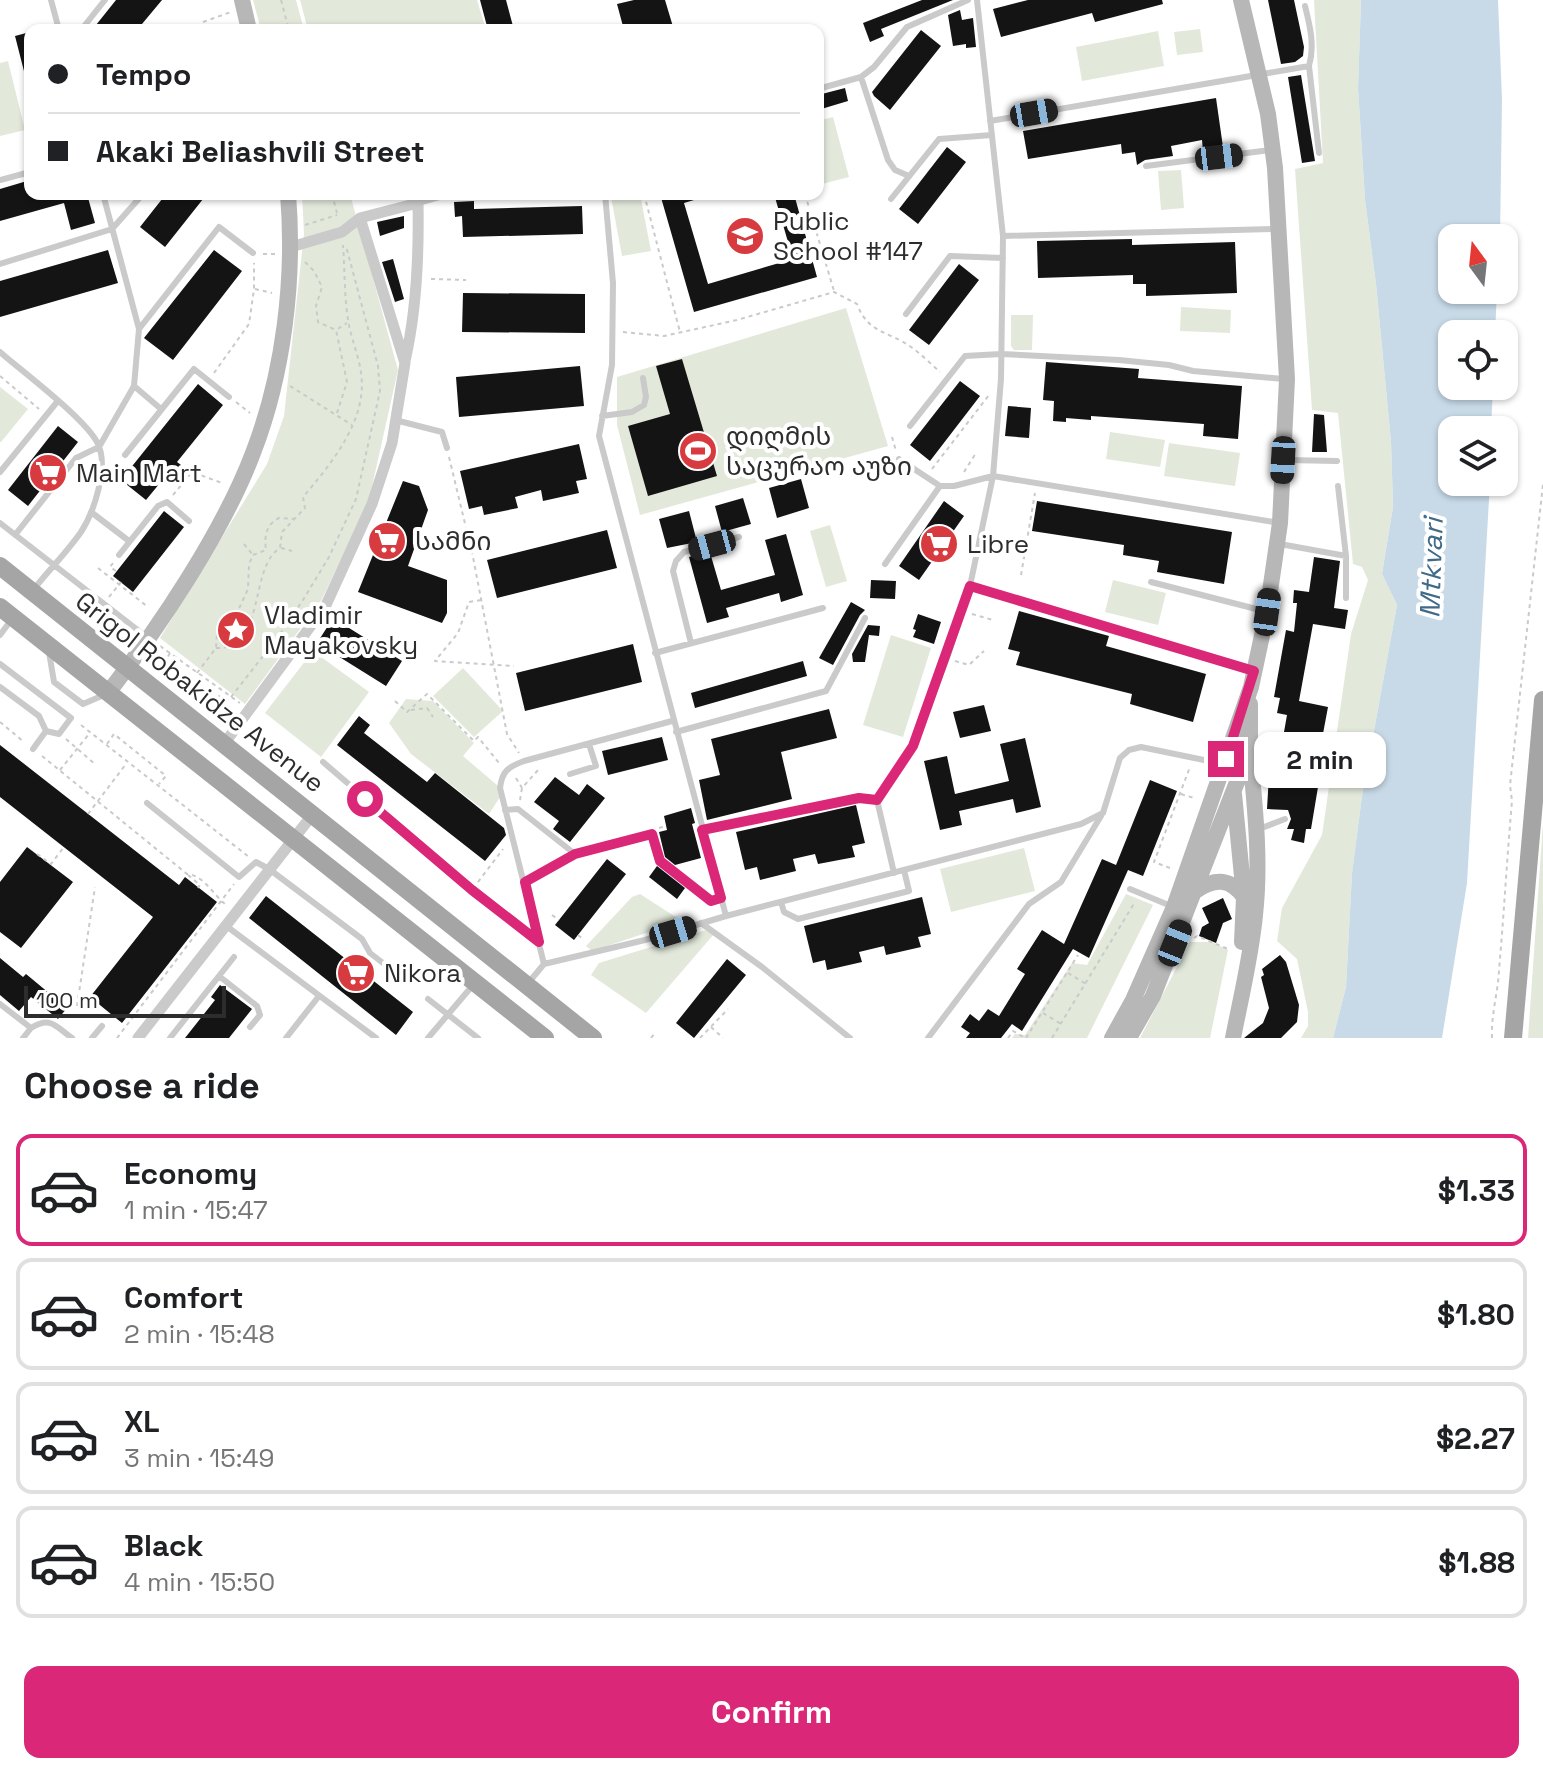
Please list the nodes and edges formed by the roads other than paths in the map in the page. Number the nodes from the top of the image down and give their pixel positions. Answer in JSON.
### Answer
{"nodes":[{"id":1,"x":51,"y":0,"type":"edge"},
{"id":2,"x":105,"y":0,"type":"edge"},
{"id":3,"x":968,"y":0,"type":"edge"},
{"id":4,"x":977,"y":0,"type":"edge"},
{"id":5,"x":1241,"y":0,"type":"edge"},
{"id":6,"x":237,"y":6,"type":"edge"},
{"id":7,"x":1305,"y":6,"type":"dead end"},
{"id":8,"x":57,"y":24,"type":"edge"},
{"id":9,"x":86,"y":24,"type":"edge"},
{"id":10,"x":246,"y":24,"type":"edge"},
{"id":11,"x":1309,"y":66,"type":"junction"},
{"id":12,"x":1258,"y":74,"type":"junction"},
{"id":13,"x":861,"y":77,"type":"junction"},
{"id":14,"x":824,"y":87,"type":"edge"},
{"id":15,"x":990,"y":121,"type":"junction"},
{"id":16,"x":992,"y":135,"type":"junction"},
{"id":17,"x":1273,"y":150,"type":"junction"},
{"id":18,"x":1319,"y":153,"type":"dead end"},
{"id":19,"x":1146,"y":166,"type":"dead end"},
{"id":20,"x":24,"y":174,"type":"edge"},
{"id":21,"x":909,"y":176,"type":"junction"},
{"id":22,"x":0,"y":180,"type":"edge"},
{"id":23,"x":891,"y":199,"type":"dead end"},
{"id":24,"x":105,"y":200,"type":"edge"},
{"id":25,"x":138,"y":200,"type":"edge"},
{"id":26,"x":288,"y":200,"type":"edge"},
{"id":27,"x":429,"y":200,"type":"edge"},
{"id":28,"x":606,"y":200,"type":"edge"},
{"id":29,"x":418,"y":203,"type":"junction"},
{"id":30,"x":360,"y":218,"type":"junction"},
{"id":31,"x":112,"y":229,"type":"junction"},
{"id":32,"x":1279,"y":229,"type":"junction"},
{"id":33,"x":1003,"y":236,"type":"junction"},
{"id":34,"x":291,"y":248,"type":"junction"},
{"id":35,"x":253,"y":253,"type":"road end"},
{"id":36,"x":1003,"y":258,"type":"junction"},
{"id":37,"x":0,"y":264,"type":"edge"},
{"id":38,"x":906,"y":314,"type":"dead end"},
{"id":39,"x":139,"y":329,"type":"junction"},
{"id":40,"x":0,"y":352,"type":"edge"},
{"id":41,"x":1001,"y":354,"type":"junction"},
{"id":42,"x":405,"y":363,"type":"junction"},
{"id":43,"x":643,"y":378,"type":"dead end"},
{"id":44,"x":1287,"y":379,"type":"junction"},
{"id":45,"x":134,"y":386,"type":"junction"},
{"id":46,"x":229,"y":397,"type":"road end"},
{"id":47,"x":57,"y":402,"type":"junction"},
{"id":48,"x":161,"y":409,"type":"junction"},
{"id":49,"x":602,"y":416,"type":"junction"},
{"id":50,"x":395,"y":420,"type":"junction"},
{"id":51,"x":910,"y":426,"type":"dead end"},
{"id":52,"x":99,"y":447,"type":"junction"},
{"id":53,"x":447,"y":448,"type":"road end"},
{"id":54,"x":125,"y":455,"type":"dead end"},
{"id":55,"x":899,"y":459,"type":"road end"},
{"id":56,"x":1283,"y":460,"type":"junction"},
{"id":57,"x":1337,"y":461,"type":"dead end"},
{"id":58,"x":0,"y":472,"type":"edge"},
{"id":59,"x":993,"y":476,"type":"junction"},
{"id":60,"x":940,"y":486,"type":"junction"},
{"id":61,"x":1338,"y":486,"type":"dead end"},
{"id":62,"x":91,"y":512,"type":"junction"},
{"id":63,"x":189,"y":521,"type":"dead end"},
{"id":64,"x":0,"y":523,"type":"edge"},
{"id":65,"x":1280,"y":523,"type":"junction"},
{"id":66,"x":15,"y":535,"type":"junction"},
{"id":67,"x":739,"y":537,"type":"dead end"},
{"id":68,"x":129,"y":541,"type":"junction"},
{"id":69,"x":1277,"y":544,"type":"junction"},
{"id":70,"x":119,"y":555,"type":"dead end"},
{"id":71,"x":1346,"y":556,"type":"junction"},
{"id":72,"x":885,"y":564,"type":"dead end"},
{"id":73,"x":0,"y":566,"type":"edge"},
{"id":74,"x":53,"y":566,"type":"junction"},
{"id":75,"x":1151,"y":582,"type":"dead end"},
{"id":76,"x":970,"y":586,"type":"junction"},
{"id":77,"x":32,"y":591,"type":"junction"},
{"id":78,"x":1346,"y":598,"type":"dead end"},
{"id":79,"x":823,"y":608,"type":"dead end"},
{"id":80,"x":7,"y":612,"type":"edge"},
{"id":81,"x":1267,"y":612,"type":"junction"},
{"id":82,"x":865,"y":618,"type":"dead end"},
{"id":83,"x":0,"y":635,"type":"edge"},
{"id":84,"x":148,"y":638,"type":"junction"},
{"id":85,"x":691,"y":643,"type":"junction"},
{"id":86,"x":655,"y":653,"type":"junction"},
{"id":87,"x":0,"y":664,"type":"edge"},
{"id":88,"x":128,"y":668,"type":"junction"},
{"id":89,"x":1253,"y":679,"type":"junction"},
{"id":90,"x":0,"y":687,"type":"edge"},
{"id":91,"x":108,"y":693,"type":"junction"},
{"id":92,"x":1543,"y":700,"type":"edge"},
{"id":93,"x":672,"y":721,"type":"junction"},
{"id":94,"x":46,"y":731,"type":"junction"},
{"id":95,"x":676,"y":732,"type":"junction"},
{"id":96,"x":224,"y":744,"type":"junction"},
{"id":97,"x":589,"y":744,"type":"junction"},
{"id":98,"x":33,"y":749,"type":"road end"},
{"id":99,"x":1250,"y":749,"type":"junction"},
{"id":100,"x":323,"y":762,"type":"dead end"},
{"id":101,"x":1225,"y":762,"type":"junction"},
{"id":102,"x":570,"y":774,"type":"dead end"},
{"id":103,"x":1234,"y":789,"type":"junction"},
{"id":104,"x":877,"y":800,"type":"junction"},
{"id":105,"x":147,"y":803,"type":"dead end"},
{"id":106,"x":505,"y":810,"type":"junction"},
{"id":107,"x":1103,"y":813,"type":"junction"},
{"id":108,"x":313,"y":814,"type":"junction"},
{"id":109,"x":1285,"y":819,"type":"dead end"},
{"id":110,"x":702,"y":830,"type":"junction"},
{"id":111,"x":1256,"y":830,"type":"junction"},
{"id":112,"x":293,"y":838,"type":"junction"},
{"id":113,"x":575,"y":854,"type":"junction"},
{"id":114,"x":269,"y":869,"type":"junction"},
{"id":115,"x":904,"y":870,"type":"junction"},
{"id":116,"x":894,"y":873,"type":"junction"},
{"id":117,"x":525,"y":882,"type":"junction"},
{"id":118,"x":1130,"y":889,"type":"dead end"},
{"id":119,"x":1197,"y":890,"type":"junction"},
{"id":120,"x":1244,"y":897,"type":"junction"},
{"id":121,"x":721,"y":898,"type":"junction"},
{"id":122,"x":781,"y":902,"type":"junction"},
{"id":123,"x":1174,"y":907,"type":"junction"},
{"id":124,"x":726,"y":916,"type":"junction"},
{"id":125,"x":700,"y":923,"type":"junction"},
{"id":126,"x":225,"y":925,"type":"junction"},
{"id":127,"x":539,"y":942,"type":"junction"},
{"id":128,"x":234,"y":957,"type":"dead end"},
{"id":129,"x":544,"y":964,"type":"junction"},
{"id":130,"x":219,"y":976,"type":"junction"},
{"id":131,"x":401,"y":977,"type":"dead end"},
{"id":132,"x":475,"y":982,"type":"junction"},
{"id":133,"x":527,"y":985,"type":"junction"},
{"id":134,"x":319,"y":996,"type":"junction"},
{"id":135,"x":428,"y":999,"type":"dead end"},
{"id":136,"x":0,"y":1004,"type":"edge"},
{"id":137,"x":448,"y":1015,"type":"junction"},
{"id":138,"x":102,"y":1026,"type":"dead end"},
{"id":139,"x":250,"y":1027,"type":"dead end"},
{"id":140,"x":31,"y":1028,"type":"junction"},
{"id":141,"x":841,"y":1031,"type":"junction"},
{"id":142,"x":23,"y":1038,"type":"edge"},
{"id":143,"x":72,"y":1038,"type":"edge"},
{"id":144,"x":92,"y":1038,"type":"edge"},
{"id":145,"x":138,"y":1038,"type":"edge"},
{"id":146,"x":170,"y":1038,"type":"edge"},
{"id":147,"x":286,"y":1038,"type":"edge"},
{"id":148,"x":376,"y":1038,"type":"edge"},
{"id":149,"x":428,"y":1038,"type":"edge"},
{"id":150,"x":478,"y":1038,"type":"edge"},
{"id":151,"x":545,"y":1038,"type":"edge"},
{"id":152,"x":593,"y":1038,"type":"edge"},
{"id":153,"x":835,"y":1038,"type":"edge"},
{"id":154,"x":850,"y":1038,"type":"edge"},
{"id":155,"x":928,"y":1038,"type":"edge"},
{"id":156,"x":1112,"y":1038,"type":"edge"},
{"id":157,"x":1129,"y":1038,"type":"edge"},
{"id":158,"x":1222,"y":1038,"type":"edge"},
{"id":159,"x":1233,"y":1038,"type":"edge"},
{"id":160,"x":1513,"y":1038,"type":"edge"}],
"edges":[{"from":1,"to":8,"type":"lane"},
{"from":2,"to":9,"type":"lane"},
{"from":3,"to":13,"type":"lane"},
{"from":4,"to":15,"type":"lane"},
{"from":5,"to":12,"type":"main road"},
{"from":6,"to":10,"type":"main road"},
{"from":7,"to":11,"type":"lane"},
{"from":11,"to":12,"type":"lane"},
{"from":11,"to":18,"type":"lane"},
{"from":12,"to":15,"type":"lane"},
{"from":12,"to":17,"type":"main road"},
{"from":13,"to":14,"type":"lane"},
{"from":13,"to":21,"type":"lane"},
{"from":15,"to":16,"type":"lane"},
{"from":16,"to":21,"type":"lane"},
{"from":16,"to":33,"type":"lane"},
{"from":17,"to":19,"type":"lane"},
{"from":17,"to":32,"type":"main road"},
{"from":20,"to":22,"type":"lane"},
{"from":21,"to":23,"type":"lane"},
{"from":24,"to":31,"type":"lane"},
{"from":25,"to":31,"type":"lane"},
{"from":26,"to":34,"type":"main road"},
{"from":27,"to":29,"type":"lane"},
{"from":28,"to":49,"type":"lane"},
{"from":29,"to":30,"type":"street"},
{"from":29,"to":42,"type":"street"},
{"from":30,"to":34,"type":"street"},
{"from":30,"to":42,"type":"street"},
{"from":31,"to":37,"type":"lane"},
{"from":31,"to":39,"type":"lane"},
{"from":32,"to":33,"type":"lane"},
{"from":32,"to":44,"type":"main road"},
{"from":33,"to":36,"type":"lane"},
{"from":34,"to":84,"type":"main road"},
{"from":35,"to":39,"type":"lane"},
{"from":36,"to":38,"type":"lane"},
{"from":36,"to":41,"type":"lane"},
{"from":39,"to":45,"type":"lane"},
{"from":40,"to":47,"type":"lane"},
{"from":41,"to":44,"type":"lane"},
{"from":41,"to":51,"type":"lane"},
{"from":41,"to":59,"type":"lane"},
{"from":42,"to":50,"type":"street"},
{"from":43,"to":49,"type":"lane"},
{"from":44,"to":56,"type":"main road"},
{"from":45,"to":48,"type":"lane"},
{"from":45,"to":52,"type":"lane"},
{"from":46,"to":48,"type":"lane"},
{"from":47,"to":52,"type":"lane"},
{"from":47,"to":58,"type":"lane"},
{"from":48,"to":54,"type":"lane"},
{"from":49,"to":86,"type":"lane"},
{"from":50,"to":53,"type":"lane"},
{"from":50,"to":96,"type":"street"},
{"from":52,"to":62,"type":"lane"},
{"from":52,"to":66,"type":"lane"},
{"from":55,"to":60,"type":"lane"},
{"from":56,"to":57,"type":"lane"},
{"from":56,"to":65,"type":"main road"},
{"from":59,"to":60,"type":"lane"},
{"from":59,"to":65,"type":"lane"},
{"from":59,"to":76,"type":"lane"},
{"from":60,"to":72,"type":"lane"},
{"from":61,"to":71,"type":"lane"},
{"from":62,"to":68,"type":"lane"},
{"from":62,"to":74,"type":"lane"},
{"from":63,"to":68,"type":"lane"},
{"from":64,"to":66,"type":"lane"},
{"from":65,"to":69,"type":"main road"},
{"from":66,"to":74,"type":"lane"},
{"from":67,"to":85,"type":"lane"},
{"from":68,"to":70,"type":"lane"},
{"from":69,"to":71,"type":"lane"},
{"from":69,"to":81,"type":"main road"},
{"from":71,"to":78,"type":"lane"},
{"from":73,"to":77,"type":"main road","name":"Grigol Robakidze Avenue"},
{"from":74,"to":77,"type":"lane"},
{"from":74,"to":84,"type":"lane"},
{"from":75,"to":81,"type":"lane"},
{"from":76,"to":89,"type":"lane"},
{"from":76,"to":104,"type":"lane"},
{"from":77,"to":88,"type":"main road","name":"Grigol Robakidze Avenue"},
{"from":79,"to":85,"type":"lane"},
{"from":80,"to":83,"type":"lane"},
{"from":80,"to":91,"type":"main road"},
{"from":81,"to":89,"type":"main road"},
{"from":82,"to":95,"type":"lane"},
{"from":84,"to":88,"type":"main road"},
{"from":85,"to":86,"type":"lane"},
{"from":86,"to":93,"type":"lane"},
{"from":87,"to":94,"type":"lane"},
{"from":88,"to":91,"type":"main road"},
{"from":88,"to":96,"type":"main road","name":"Grigol Robakidze Avenue"},
{"from":89,"to":99,"type":"main road"},
{"from":89,"to":101,"type":"main road"},
{"from":90,"to":94,"type":"lane"},
{"from":91,"to":112,"type":"main road"},
{"from":92,"to":160,"type":"main road"},
{"from":93,"to":95,"type":"lane"},
{"from":93,"to":97,"type":"lane"},
{"from":94,"to":98,"type":"lane"},
{"from":95,"to":110,"type":"lane"},
{"from":96,"to":108,"type":"main road","name":"Grigol Robakidze Avenue"},
{"from":97,"to":102,"type":"lane"},
{"from":97,"to":106,"type":"lane"},
{"from":99,"to":103,"type":"main road"},
{"from":99,"to":111,"type":"main road"},
{"from":100,"to":127,"type":"lane"},
{"from":101,"to":103,"type":"main road"},
{"from":101,"to":107,"type":"lane"},
{"from":101,"to":123,"type":"main road"},
{"from":103,"to":119,"type":"main road"},
{"from":103,"to":120,"type":"main road"},
{"from":104,"to":110,"type":"lane"},
{"from":104,"to":116,"type":"lane"},
{"from":105,"to":114,"type":"lane"},
{"from":106,"to":113,"type":"lane"},
{"from":106,"to":117,"type":"lane"},
{"from":107,"to":115,"type":"lane"},
{"from":107,"to":155,"type":"lane"},
{"from":108,"to":112,"type":"street"},
{"from":108,"to":133,"type":"main road","name":"Grigol Robakidze Avenue"},
{"from":109,"to":111,"type":"lane"},
{"from":110,"to":121,"type":"lane"},
{"from":111,"to":159,"type":"main road"},
{"from":112,"to":114,"type":"street"},
{"from":112,"to":132,"type":"main road"},
{"from":113,"to":117,"type":"lane"},
{"from":113,"to":121,"type":"lane"},
{"from":114,"to":126,"type":"street"},
{"from":114,"to":131,"type":"lane"},
{"from":115,"to":116,"type":"lane"},
{"from":115,"to":122,"type":"lane"},
{"from":116,"to":122,"type":"lane"},
{"from":117,"to":127,"type":"lane"},
{"from":118,"to":123,"type":"lane"},
{"from":119,"to":120,"type":"main road"},
{"from":119,"to":157,"type":"main road"},
{"from":120,"to":158,"type":"main road"},
{"from":121,"to":124,"type":"lane"},
{"from":122,"to":124,"type":"lane"},
{"from":123,"to":156,"type":"main road"},
{"from":124,"to":125,"type":"lane"},
{"from":125,"to":129,"type":"lane"},
{"from":125,"to":141,"type":"lane"},
{"from":126,"to":134,"type":"lane"},
{"from":126,"to":145,"type":"street"},
{"from":127,"to":129,"type":"lane"},
{"from":128,"to":130,"type":"lane"},
{"from":129,"to":133,"type":"lane"},
{"from":130,"to":139,"type":"lane"},
{"from":130,"to":146,"type":"lane"},
{"from":132,"to":137,"type":"lane"},
{"from":132,"to":151,"type":"main road"},
{"from":133,"to":152,"type":"main road","name":"Grigol Robakidze Avenue"},
{"from":134,"to":147,"type":"lane"},
{"from":134,"to":148,"type":"lane"},
{"from":135,"to":137,"type":"lane"},
{"from":136,"to":140,"type":"lane"},
{"from":137,"to":149,"type":"lane"},
{"from":137,"to":150,"type":"lane"},
{"from":138,"to":144,"type":"lane"},
{"from":140,"to":142,"type":"lane"},
{"from":140,"to":143,"type":"lane"},
{"from":141,"to":153,"type":"lane"},
{"from":141,"to":154,"type":"lane"}]}
